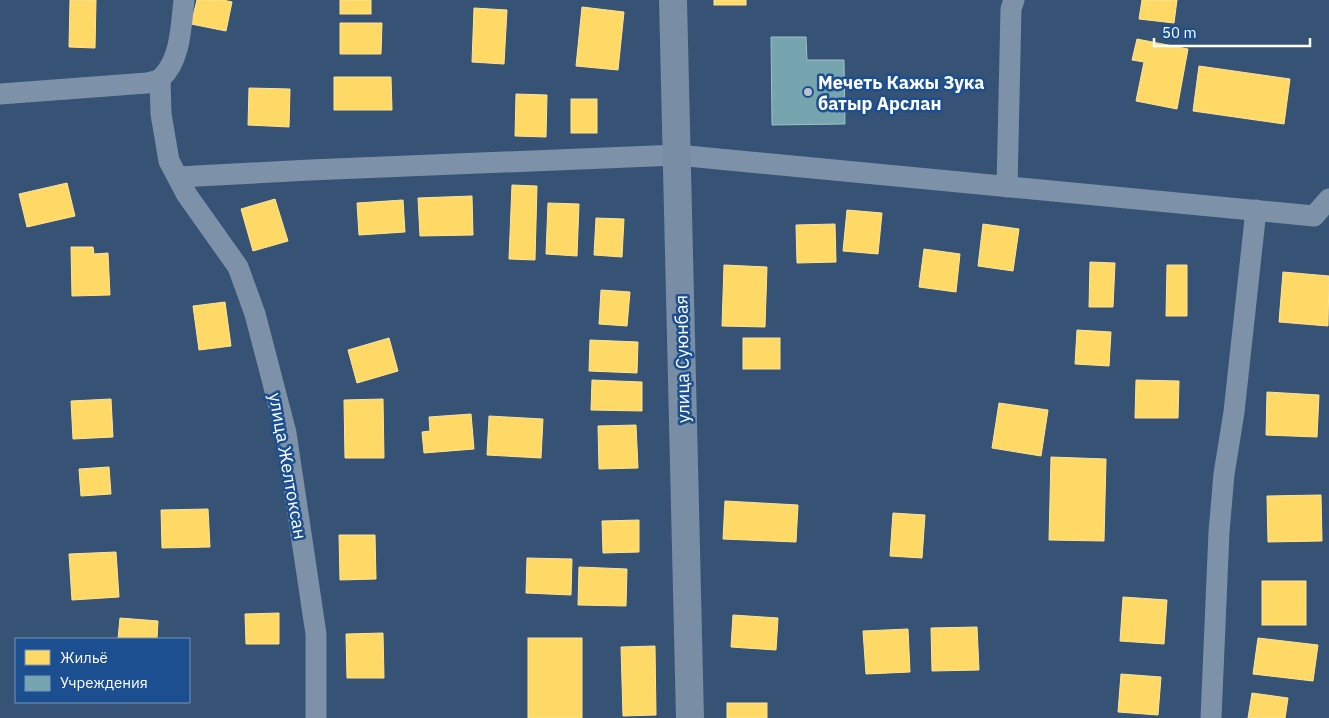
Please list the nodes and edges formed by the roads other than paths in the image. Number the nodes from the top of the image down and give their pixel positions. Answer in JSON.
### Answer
{"nodes":[{"id":1,"x":184,"y":0,"type":"edge"},
{"id":2,"x":674,"y":0,"type":"edge"},
{"id":3,"x":1014,"y":0,"type":"edge"},
{"id":4,"x":160,"y":79,"type":"junction"},
{"id":5,"x":0,"y":94,"type":"edge"},
{"id":6,"x":677,"y":155,"type":"junction"},
{"id":7,"x":178,"y":177,"type":"junction"},
{"id":8,"x":1007,"y":187,"type":"junction"},
{"id":9,"x":1329,"y":199,"type":"edge"},
{"id":10,"x":1256,"y":210,"type":"junction"},
{"id":11,"x":316,"y":718,"type":"edge"},
{"id":12,"x":690,"y":718,"type":"edge"},
{"id":13,"x":1212,"y":718,"type":"edge"}],
"edges":[{"from":1,"to":4,"type":"street"},
{"from":2,"to":6,"type":"main road","name":"улица Суюнбая"},
{"from":3,"to":8,"type":"street"},
{"from":4,"to":5,"type":"street"},
{"from":4,"to":7,"type":"street","name":"улица Желтоксан"},
{"from":6,"to":7,"type":"street"},
{"from":6,"to":8,"type":"street"},
{"from":6,"to":12,"type":"main road","name":"улица Суюнбая"},
{"from":7,"to":11,"type":"street","name":"улица Желтоксан"},
{"from":8,"to":10,"type":"street"},
{"from":9,"to":10,"type":"street"},
{"from":10,"to":13,"type":"street"}]}
